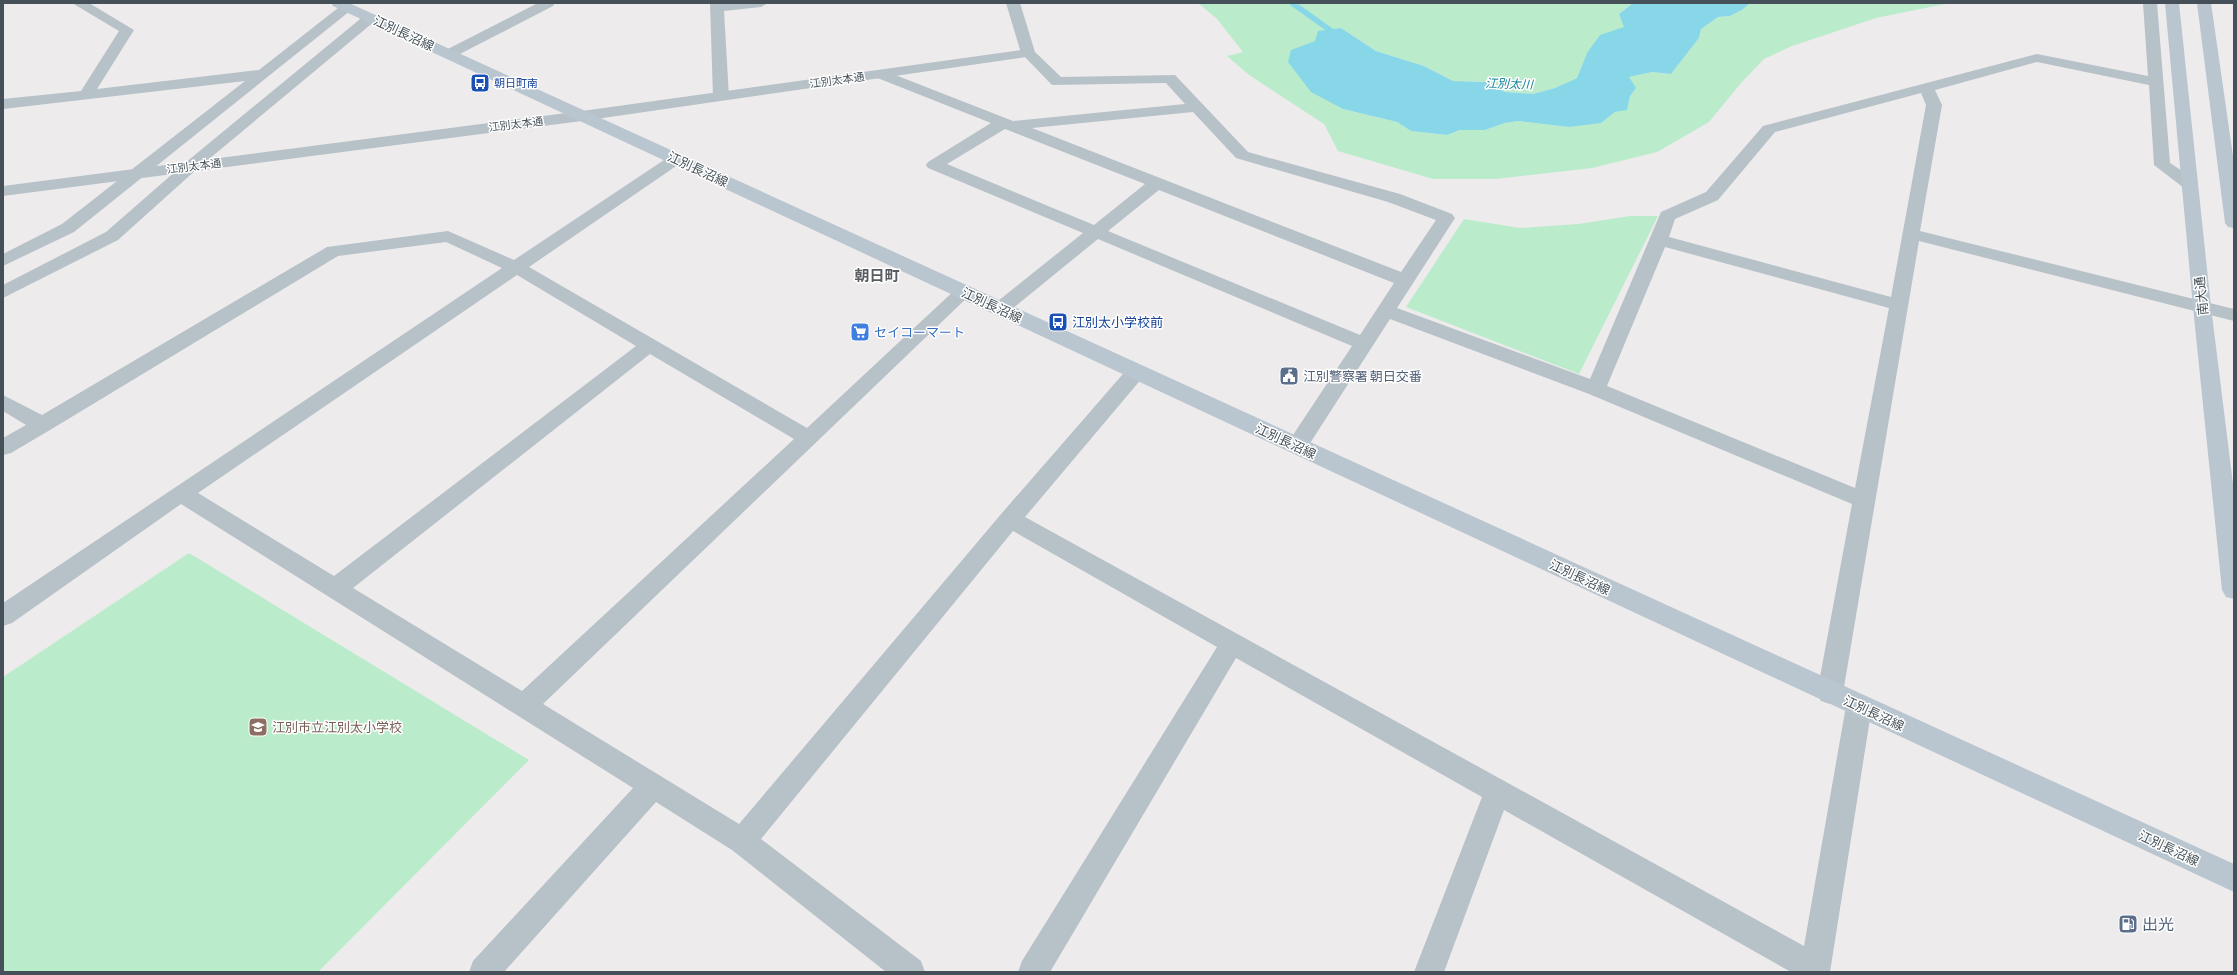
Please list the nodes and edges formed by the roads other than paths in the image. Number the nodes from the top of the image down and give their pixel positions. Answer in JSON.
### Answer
{"nodes":[{"id":1,"x":79,"y":3,"type":"edge"},
{"id":2,"x":548,"y":3,"type":"edge"},
{"id":3,"x":761,"y":3,"type":"edge"},
{"id":4,"x":1013,"y":3,"type":"edge"},
{"id":5,"x":2150,"y":3,"type":"edge"},
{"id":6,"x":2172,"y":3,"type":"edge"},
{"id":7,"x":2204,"y":3,"type":"edge"},
{"id":8,"x":717,"y":6,"type":"edge"},
{"id":9,"x":356,"y":8,"type":"edge"},
{"id":10,"x":1028,"y":53,"type":"junction"},
{"id":11,"x":449,"y":54,"type":"junction"},
{"id":12,"x":264,"y":74,"type":"junction"},
{"id":13,"x":880,"y":74,"type":"junction"},
{"id":14,"x":2156,"y":82,"type":"junction"},
{"id":15,"x":1926,"y":87,"type":"junction"},
{"id":16,"x":86,"y":94,"type":"junction"},
{"id":17,"x":721,"y":97,"type":"junction"},
{"id":18,"x":3,"y":104,"type":"edge"},
{"id":19,"x":1197,"y":107,"type":"junction"},
{"id":20,"x":582,"y":116,"type":"junction"},
{"id":21,"x":1007,"y":124,"type":"junction"},
{"id":22,"x":676,"y":159,"type":"junction"},
{"id":23,"x":191,"y":166,"type":"junction"},
{"id":24,"x":136,"y":174,"type":"junction"},
{"id":25,"x":1157,"y":183,"type":"junction"},
{"id":26,"x":2190,"y":184,"type":"junction"},
{"id":27,"x":3,"y":191,"type":"edge"},
{"id":28,"x":2233,"y":202,"type":"edge"},
{"id":29,"x":2234,"y":223,"type":"edge"},
{"id":30,"x":1096,"y":233,"type":"junction"},
{"id":31,"x":1911,"y":234,"type":"junction"},
{"id":32,"x":1659,"y":240,"type":"junction"},
{"id":33,"x":3,"y":261,"type":"edge"},
{"id":34,"x":516,"y":267,"type":"junction"},
{"id":35,"x":1404,"y":280,"type":"junction"},
{"id":36,"x":3,"y":292,"type":"edge"},
{"id":37,"x":964,"y":292,"type":"junction"},
{"id":38,"x":1899,"y":305,"type":"junction"},
{"id":39,"x":2202,"y":307,"type":"junction"},
{"id":40,"x":1000,"y":309,"type":"junction"},
{"id":41,"x":1384,"y":310,"type":"junction"},
{"id":42,"x":2234,"y":315,"type":"edge"},
{"id":43,"x":1363,"y":343,"type":"junction"},
{"id":44,"x":649,"y":345,"type":"junction"},
{"id":45,"x":1136,"y":372,"type":"junction"},
{"id":46,"x":1596,"y":389,"type":"junction"},
{"id":47,"x":3,"y":402,"type":"edge"},
{"id":48,"x":43,"y":425,"type":"junction"},
{"id":49,"x":808,"y":438,"type":"junction"},
{"id":50,"x":1297,"y":446,"type":"junction"},
{"id":51,"x":3,"y":448,"type":"edge"},
{"id":52,"x":180,"y":493,"type":"junction"},
{"id":53,"x":1864,"y":500,"type":"junction"},
{"id":54,"x":1010,"y":519,"type":"junction"},
{"id":55,"x":336,"y":589,"type":"junction"},
{"id":56,"x":2234,"y":590,"type":"edge"},
{"id":57,"x":3,"y":616,"type":"edge"},
{"id":58,"x":1232,"y":643,"type":"junction"},
{"id":59,"x":1830,"y":693,"type":"junction"},
{"id":60,"x":524,"y":706,"type":"junction"},
{"id":61,"x":1859,"y":706,"type":"junction"},
{"id":62,"x":653,"y":786,"type":"junction"},
{"id":63,"x":1497,"y":792,"type":"junction"},
{"id":64,"x":742,"y":841,"type":"junction"},
{"id":65,"x":2234,"y":878,"type":"edge"},
{"id":66,"x":1815,"y":971,"type":"edge"},
{"id":67,"x":484,"y":972,"type":"edge"},
{"id":68,"x":910,"y":972,"type":"edge"},
{"id":69,"x":1033,"y":972,"type":"edge"},
{"id":70,"x":1429,"y":972,"type":"edge"}],
"edges":[{"from":1,"to":16,"type":"street"},
{"from":2,"to":11,"type":"street"},
{"from":3,"to":8,"type":"street"},
{"from":4,"to":10,"type":"street"},
{"from":5,"to":14,"type":"street"},
{"from":6,"to":26,"type":"main road","name":"南大通"},
{"from":7,"to":28,"type":"main road"},
{"from":8,"to":17,"type":"street"},
{"from":9,"to":11,"type":"main road","name":"江別長沼線"},
{"from":9,"to":12,"type":"street"},
{"from":9,"to":23,"type":"street"},
{"from":10,"to":13,"type":"street","name":"江別太本通"},
{"from":10,"to":19,"type":"street"},
{"from":11,"to":20,"type":"main road","name":"江別長沼線"},
{"from":12,"to":16,"type":"street"},
{"from":12,"to":24,"type":"street"},
{"from":13,"to":17,"type":"street","name":"江別太本通"},
{"from":13,"to":21,"type":"street"},
{"from":14,"to":15,"type":"street"},
{"from":14,"to":26,"type":"street"},
{"from":15,"to":31,"type":"street"},
{"from":15,"to":32,"type":"street"},
{"from":16,"to":18,"type":"street"},
{"from":17,"to":20,"type":"street","name":"江別太本通"},
{"from":19,"to":21,"type":"street"},
{"from":19,"to":35,"type":"street"},
{"from":20,"to":22,"type":"main road","name":"江別長沼線"},
{"from":20,"to":23,"type":"street","name":"江別太本通"},
{"from":21,"to":25,"type":"street"},
{"from":21,"to":30,"type":"street"},
{"from":22,"to":34,"type":"street"},
{"from":22,"to":37,"type":"main road","name":"江別長沼線"},
{"from":23,"to":24,"type":"street","name":"江別太本通"},
{"from":23,"to":36,"type":"street"},
{"from":24,"to":27,"type":"street","name":"江別太本通"},
{"from":24,"to":33,"type":"street"},
{"from":25,"to":30,"type":"street"},
{"from":25,"to":35,"type":"street"},
{"from":26,"to":39,"type":"main road","name":"南大通"},
{"from":28,"to":29,"type":"main road"},
{"from":30,"to":40,"type":"street"},
{"from":30,"to":43,"type":"street"},
{"from":31,"to":38,"type":"street"},
{"from":31,"to":39,"type":"street"},
{"from":32,"to":38,"type":"street"},
{"from":32,"to":46,"type":"street"},
{"from":34,"to":44,"type":"street"},
{"from":34,"to":48,"type":"street"},
{"from":34,"to":52,"type":"street"},
{"from":35,"to":41,"type":"street"},
{"from":37,"to":40,"type":"main road","name":"江別長沼線"},
{"from":37,"to":49,"type":"street"},
{"from":38,"to":53,"type":"street"},
{"from":39,"to":42,"type":"street"},
{"from":39,"to":56,"type":"main road","name":"南大通"},
{"from":40,"to":45,"type":"main road","name":"江別長沼線"},
{"from":41,"to":43,"type":"street"},
{"from":41,"to":46,"type":"street"},
{"from":43,"to":50,"type":"street"},
{"from":44,"to":49,"type":"street"},
{"from":44,"to":55,"type":"street"},
{"from":45,"to":50,"type":"main road","name":"江別長沼線"},
{"from":45,"to":54,"type":"street"},
{"from":46,"to":53,"type":"street"},
{"from":47,"to":48,"type":"street"},
{"from":48,"to":51,"type":"street"},
{"from":49,"to":60,"type":"street"},
{"from":50,"to":59,"type":"main road","name":"江別長沼線"},
{"from":52,"to":55,"type":"street"},
{"from":52,"to":57,"type":"street"},
{"from":53,"to":59,"type":"street"},
{"from":54,"to":58,"type":"street"},
{"from":54,"to":64,"type":"street"},
{"from":55,"to":60,"type":"street"},
{"from":58,"to":63,"type":"street"},
{"from":58,"to":69,"type":"street"},
{"from":59,"to":61,"type":"main road","name":"江別長沼線"},
{"from":60,"to":62,"type":"street"},
{"from":61,"to":65,"type":"main road","name":"江別長沼線"},
{"from":61,"to":66,"type":"street"},
{"from":62,"to":64,"type":"street"},
{"from":62,"to":67,"type":"street"},
{"from":63,"to":66,"type":"street"},
{"from":63,"to":70,"type":"street"},
{"from":64,"to":68,"type":"street"}]}
